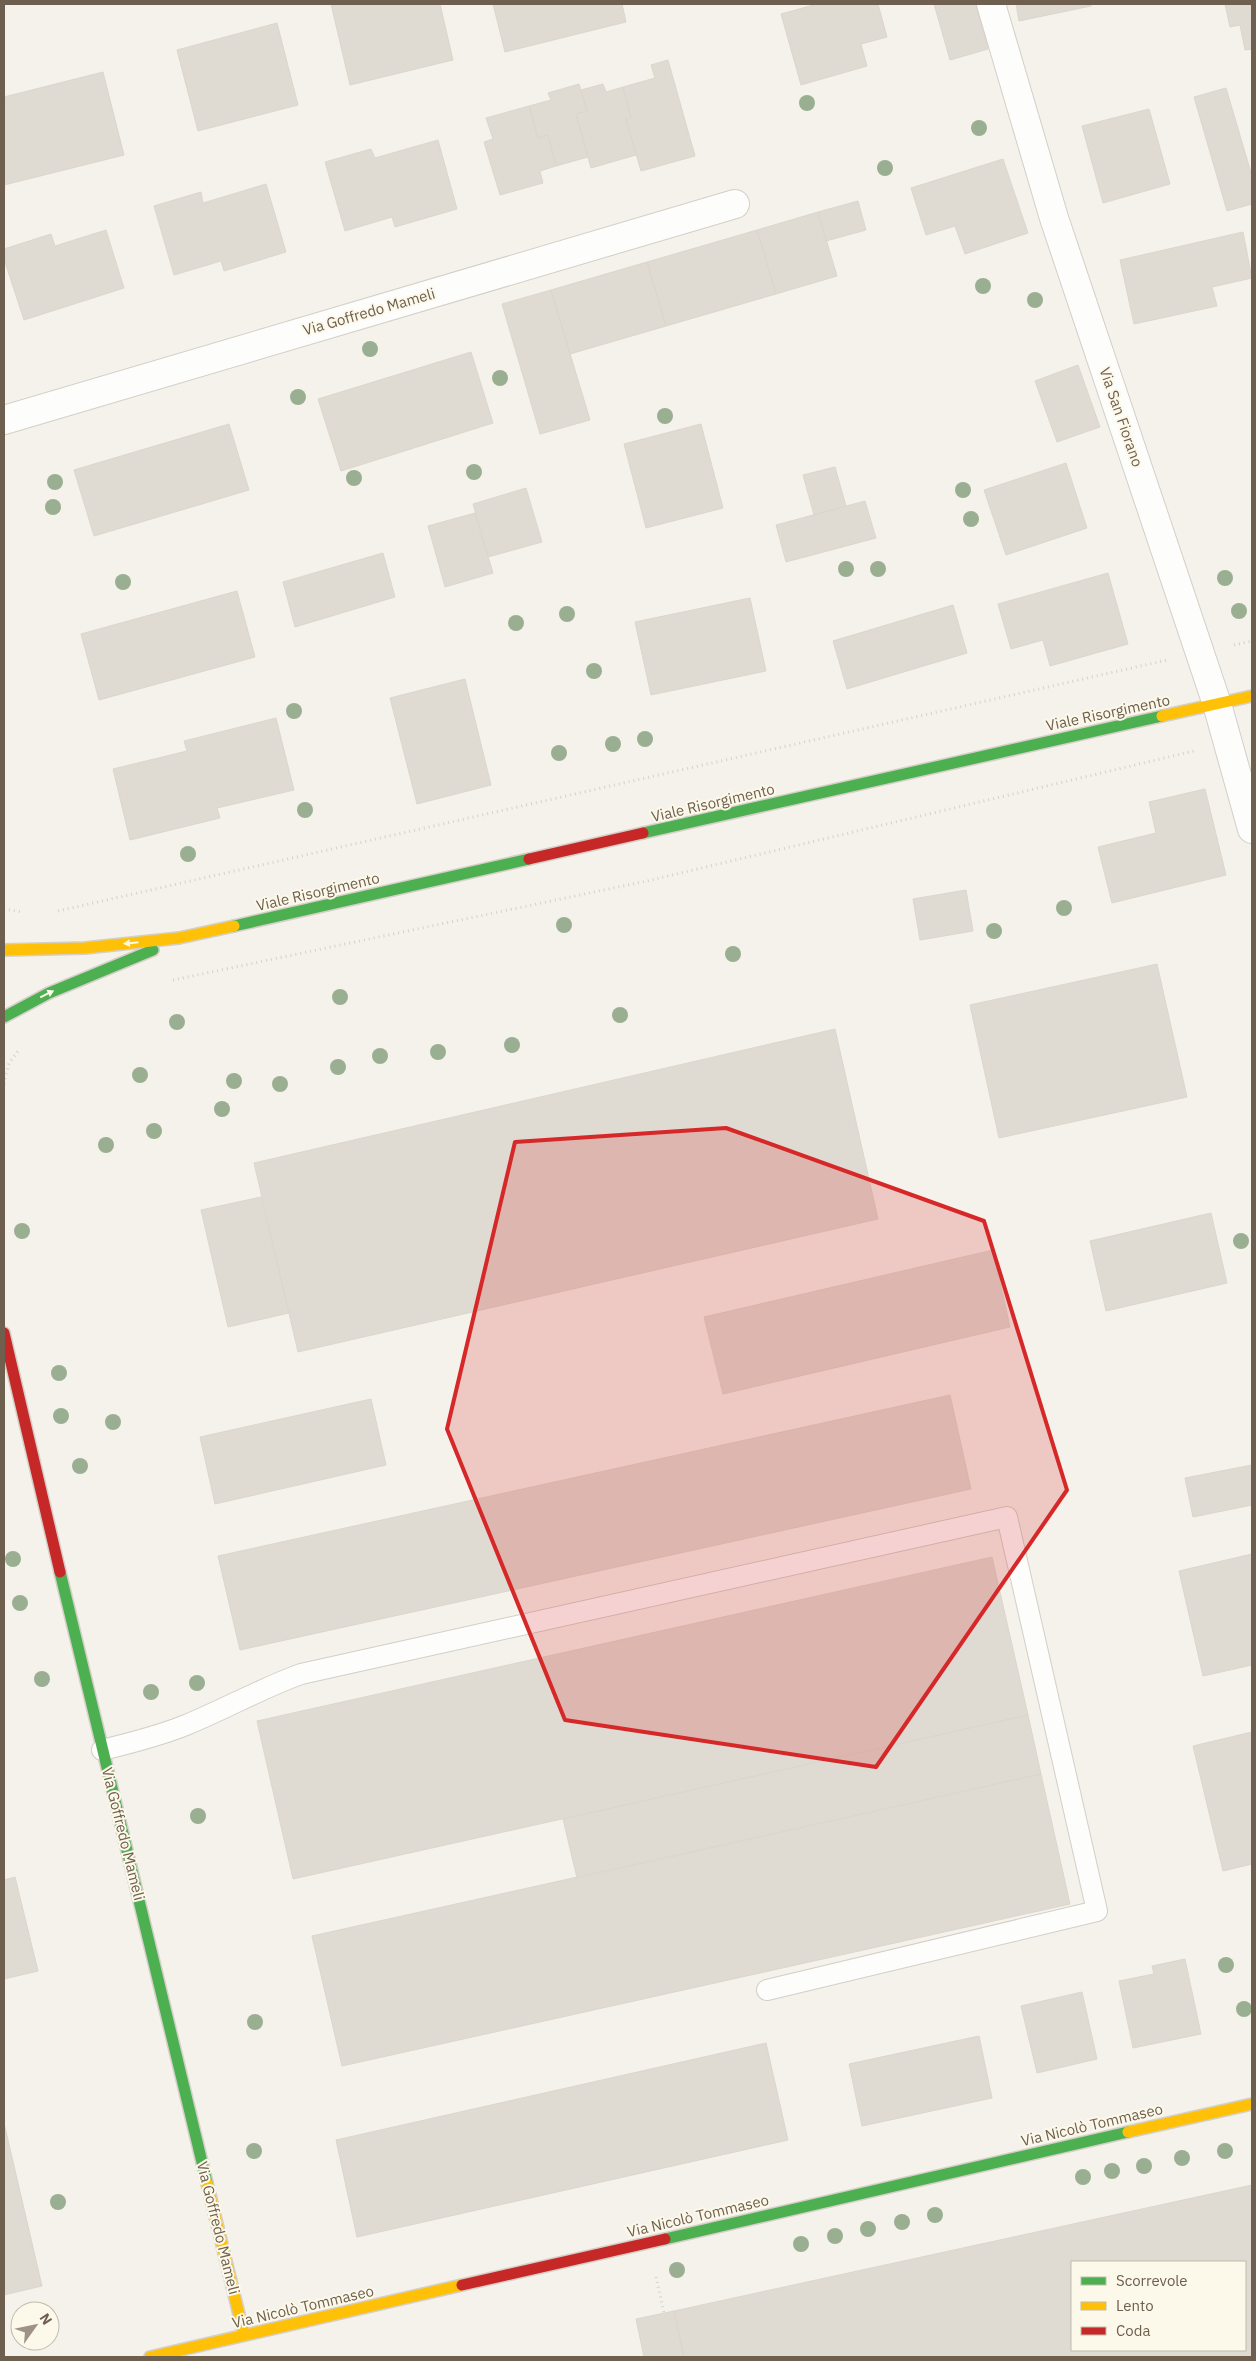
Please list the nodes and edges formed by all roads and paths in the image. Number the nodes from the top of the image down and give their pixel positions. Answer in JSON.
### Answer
{"nodes":[{"id":1,"x":992,"y":4,"type":"edge"},
{"id":2,"x":734,"y":204,"type":"dead end"},
{"id":3,"x":4,"y":420,"type":"edge"},
{"id":4,"x":1252,"y":641,"type":"edge"},
{"id":5,"x":1200,"y":653,"type":"junction"},
{"id":6,"x":1252,"y":696,"type":"edge"},
{"id":7,"x":1217,"y":704,"type":"junction"},
{"id":8,"x":1237,"y":774,"type":"junction"},
{"id":9,"x":1252,"y":829,"type":"edge"},
{"id":10,"x":4,"y":909,"type":"edge"},
{"id":11,"x":23,"y":912,"type":"dead end"},
{"id":12,"x":56,"y":912,"type":"dead end"},
{"id":13,"x":180,"y":938,"type":"junction"},
{"id":14,"x":4,"y":950,"type":"edge"},
{"id":15,"x":169,"y":981,"type":"dead end"},
{"id":16,"x":4,"y":1017,"type":"edge"},
{"id":17,"x":19,"y":1050,"type":"dead end"},
{"id":18,"x":4,"y":1084,"type":"edge"},
{"id":19,"x":4,"y":1333,"type":"edge"},
{"id":20,"x":102,"y":1750,"type":"junction"},
{"id":21,"x":767,"y":1990,"type":"dead end"},
{"id":22,"x":1252,"y":2104,"type":"edge"},
{"id":23,"x":655,"y":2271,"type":"dead end"},
{"id":24,"x":664,"y":2313,"type":"dead end"},
{"id":25,"x":244,"y":2336,"type":"junction"},
{"id":26,"x":150,"y":2357,"type":"edge"}],
"edges":[{"from":1,"to":5,"type":"street","name":"Via San Fiorano"},
{"from":2,"to":3,"type":"street","name":"Via Goffredo Mameli"},
{"from":4,"to":5,"type":"path"},
{"from":5,"to":7,"type":"street","name":"Via San Fiorano"},
{"from":5,"to":12,"type":"path"},
{"from":6,"to":7,"type":"street","name":"Viale Risorgimento"},
{"from":7,"to":8,"type":"street","name":"Via San Fiorano"},
{"from":7,"to":13,"type":"street","name":"Viale Risorgimento"},
{"from":8,"to":9,"type":"street","name":"Via San Fiorano"},
{"from":8,"to":15,"type":"path"},
{"from":10,"to":11,"type":"path"},
{"from":13,"to":14,"type":"street","name":"Viale Risorgimento","one_way":true},
{"from":16,"to":13,"type":"street","name":"Viale Risorgimento","one_way":true},
{"from":17,"to":18,"type":"path"},
{"from":19,"to":20,"type":"street","name":"Via Goffredo Mameli"},
{"from":20,"to":21,"type":"lane"},
{"from":20,"to":25,"type":"street","name":"Via Goffredo Mameli"},
{"from":22,"to":25,"type":"street","name":"Via Nicolò Tommaseo"},
{"from":23,"to":24,"type":"path"},
{"from":25,"to":26,"type":"street","name":"Via Nicolò Tommaseo"}]}
